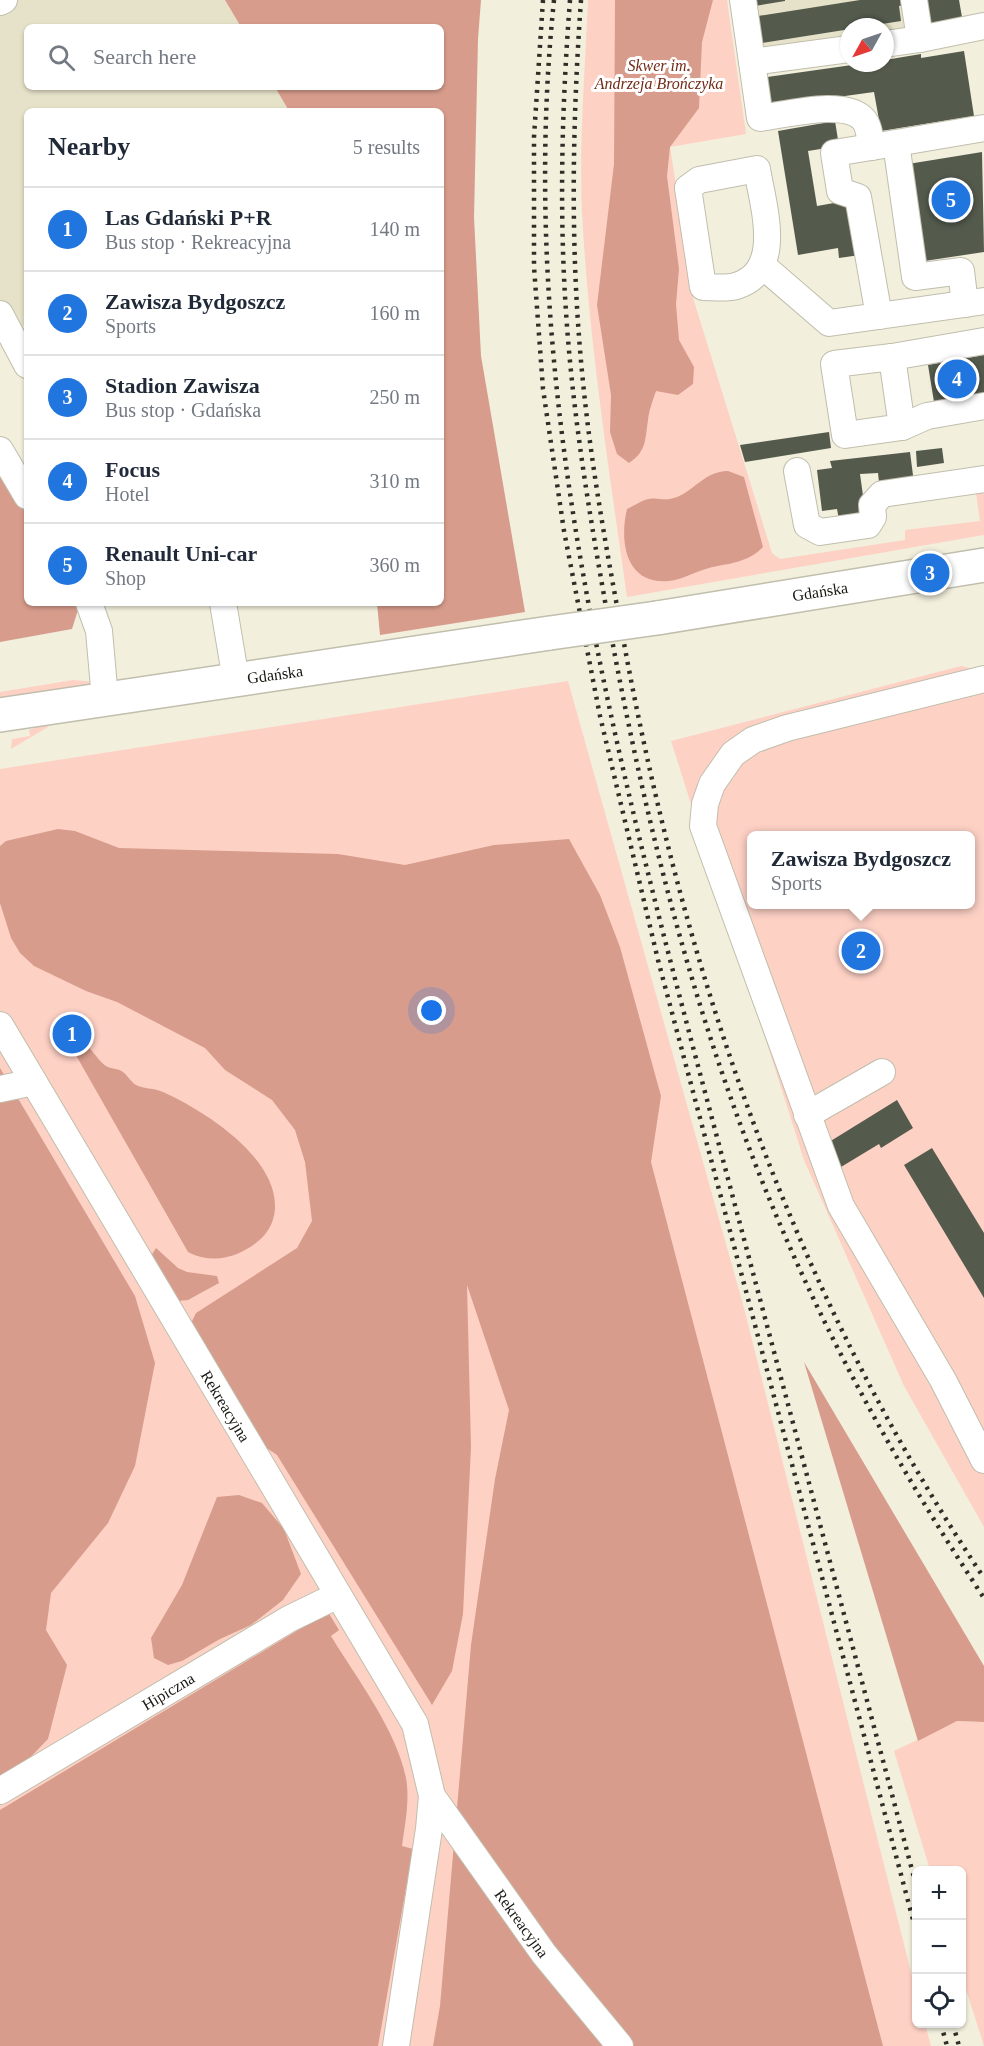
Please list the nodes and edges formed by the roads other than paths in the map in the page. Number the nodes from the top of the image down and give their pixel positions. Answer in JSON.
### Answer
{"nodes":[{"id":1,"x":4,"y":0,"type":"edge"},
{"id":2,"x":742,"y":0,"type":"edge"},
{"id":3,"x":914,"y":0,"type":"edge"},
{"id":4,"x":0,"y":2,"type":"edge"},
{"id":5,"x":984,"y":26,"type":"edge"},
{"id":6,"x":920,"y":39,"type":"junction"},
{"id":7,"x":894,"y":43,"type":"edge"},
{"id":8,"x":840,"y":50,"type":"edge"},
{"id":9,"x":752,"y":62,"type":"junction"},
{"id":10,"x":984,"y":128,"type":"edge"},
{"id":11,"x":884,"y":145,"type":"junction"},
{"id":12,"x":763,"y":266,"type":"junction"},
{"id":13,"x":975,"y":302,"type":"edge"},
{"id":14,"x":0,"y":314,"type":"edge"},
{"id":15,"x":879,"y":316,"type":"junction"},
{"id":16,"x":984,"y":341,"type":"edge"},
{"id":17,"x":892,"y":357,"type":"junction"},
{"id":18,"x":24,"y":359,"type":"edge"},
{"id":19,"x":984,"y":406,"type":"edge"},
{"id":20,"x":902,"y":427,"type":"junction"},
{"id":21,"x":12,"y":456,"type":"edge"},
{"id":22,"x":797,"y":471,"type":"dead end"},
{"id":23,"x":984,"y":479,"type":"edge"},
{"id":24,"x":24,"y":488,"type":"edge"},
{"id":25,"x":984,"y":565,"type":"edge"},
{"id":26,"x":90,"y":606,"type":"edge"},
{"id":27,"x":224,"y":606,"type":"edge"},
{"id":28,"x":984,"y":679,"type":"edge"},
{"id":29,"x":236,"y":680,"type":"junction"},
{"id":30,"x":105,"y":699,"type":"junction"},
{"id":31,"x":0,"y":715,"type":"edge"},
{"id":32,"x":0,"y":1025,"type":"edge"},
{"id":33,"x":882,"y":1072,"type":"dead end"},
{"id":34,"x":34,"y":1082,"type":"junction"},
{"id":35,"x":0,"y":1089,"type":"edge"},
{"id":36,"x":807,"y":1115,"type":"junction"},
{"id":37,"x":984,"y":1460,"type":"edge"},
{"id":38,"x":338,"y":1595,"type":"junction"},
{"id":39,"x":0,"y":1791,"type":"edge"},
{"id":40,"x":432,"y":1796,"type":"junction"},
{"id":41,"x":396,"y":2046,"type":"edge"},
{"id":42,"x":620,"y":2046,"type":"edge"}],
"edges":[{"from":1,"to":4,"type":"street"},
{"from":2,"to":9,"type":"street"},
{"from":3,"to":6,"type":"street"},
{"from":5,"to":6,"type":"street"},
{"from":6,"to":7,"type":"street"},
{"from":8,"to":9,"type":"street"},
{"from":9,"to":11,"type":"street"},
{"from":10,"to":11,"type":"street"},
{"from":11,"to":13,"type":"street"},
{"from":11,"to":15,"type":"street"},
{"from":12,"to":12,"type":"street"},
{"from":12,"to":15,"type":"street"},
{"from":13,"to":15,"type":"street"},
{"from":14,"to":18,"type":"street"},
{"from":16,"to":17,"type":"street"},
{"from":17,"to":20,"type":"street"},
{"from":17,"to":20,"type":"street"},
{"from":19,"to":20,"type":"street"},
{"from":21,"to":24,"type":"street"},
{"from":22,"to":23,"type":"street"},
{"from":25,"to":29,"type":"main road","name":"Gdańska","bridge":true},
{"from":26,"to":30,"type":"street"},
{"from":27,"to":29,"type":"street"},
{"from":28,"to":36,"type":"street"},
{"from":29,"to":30,"type":"main road","name":"Gdańska"},
{"from":30,"to":31,"type":"main road","name":"Gdańska"},
{"from":32,"to":34,"type":"street","name":"Rekreacyjna"},
{"from":33,"to":36,"type":"street"},
{"from":34,"to":35,"type":"street"},
{"from":34,"to":38,"type":"street","name":"Rekreacyjna"},
{"from":36,"to":37,"type":"street"},
{"from":38,"to":39,"type":"street","name":"Hipiczna"},
{"from":38,"to":40,"type":"street","name":"Rekreacyjna"},
{"from":40,"to":41,"type":"street","name":"Rekreacyjna"},
{"from":40,"to":42,"type":"street","name":"Rekreacyjna"}]}
